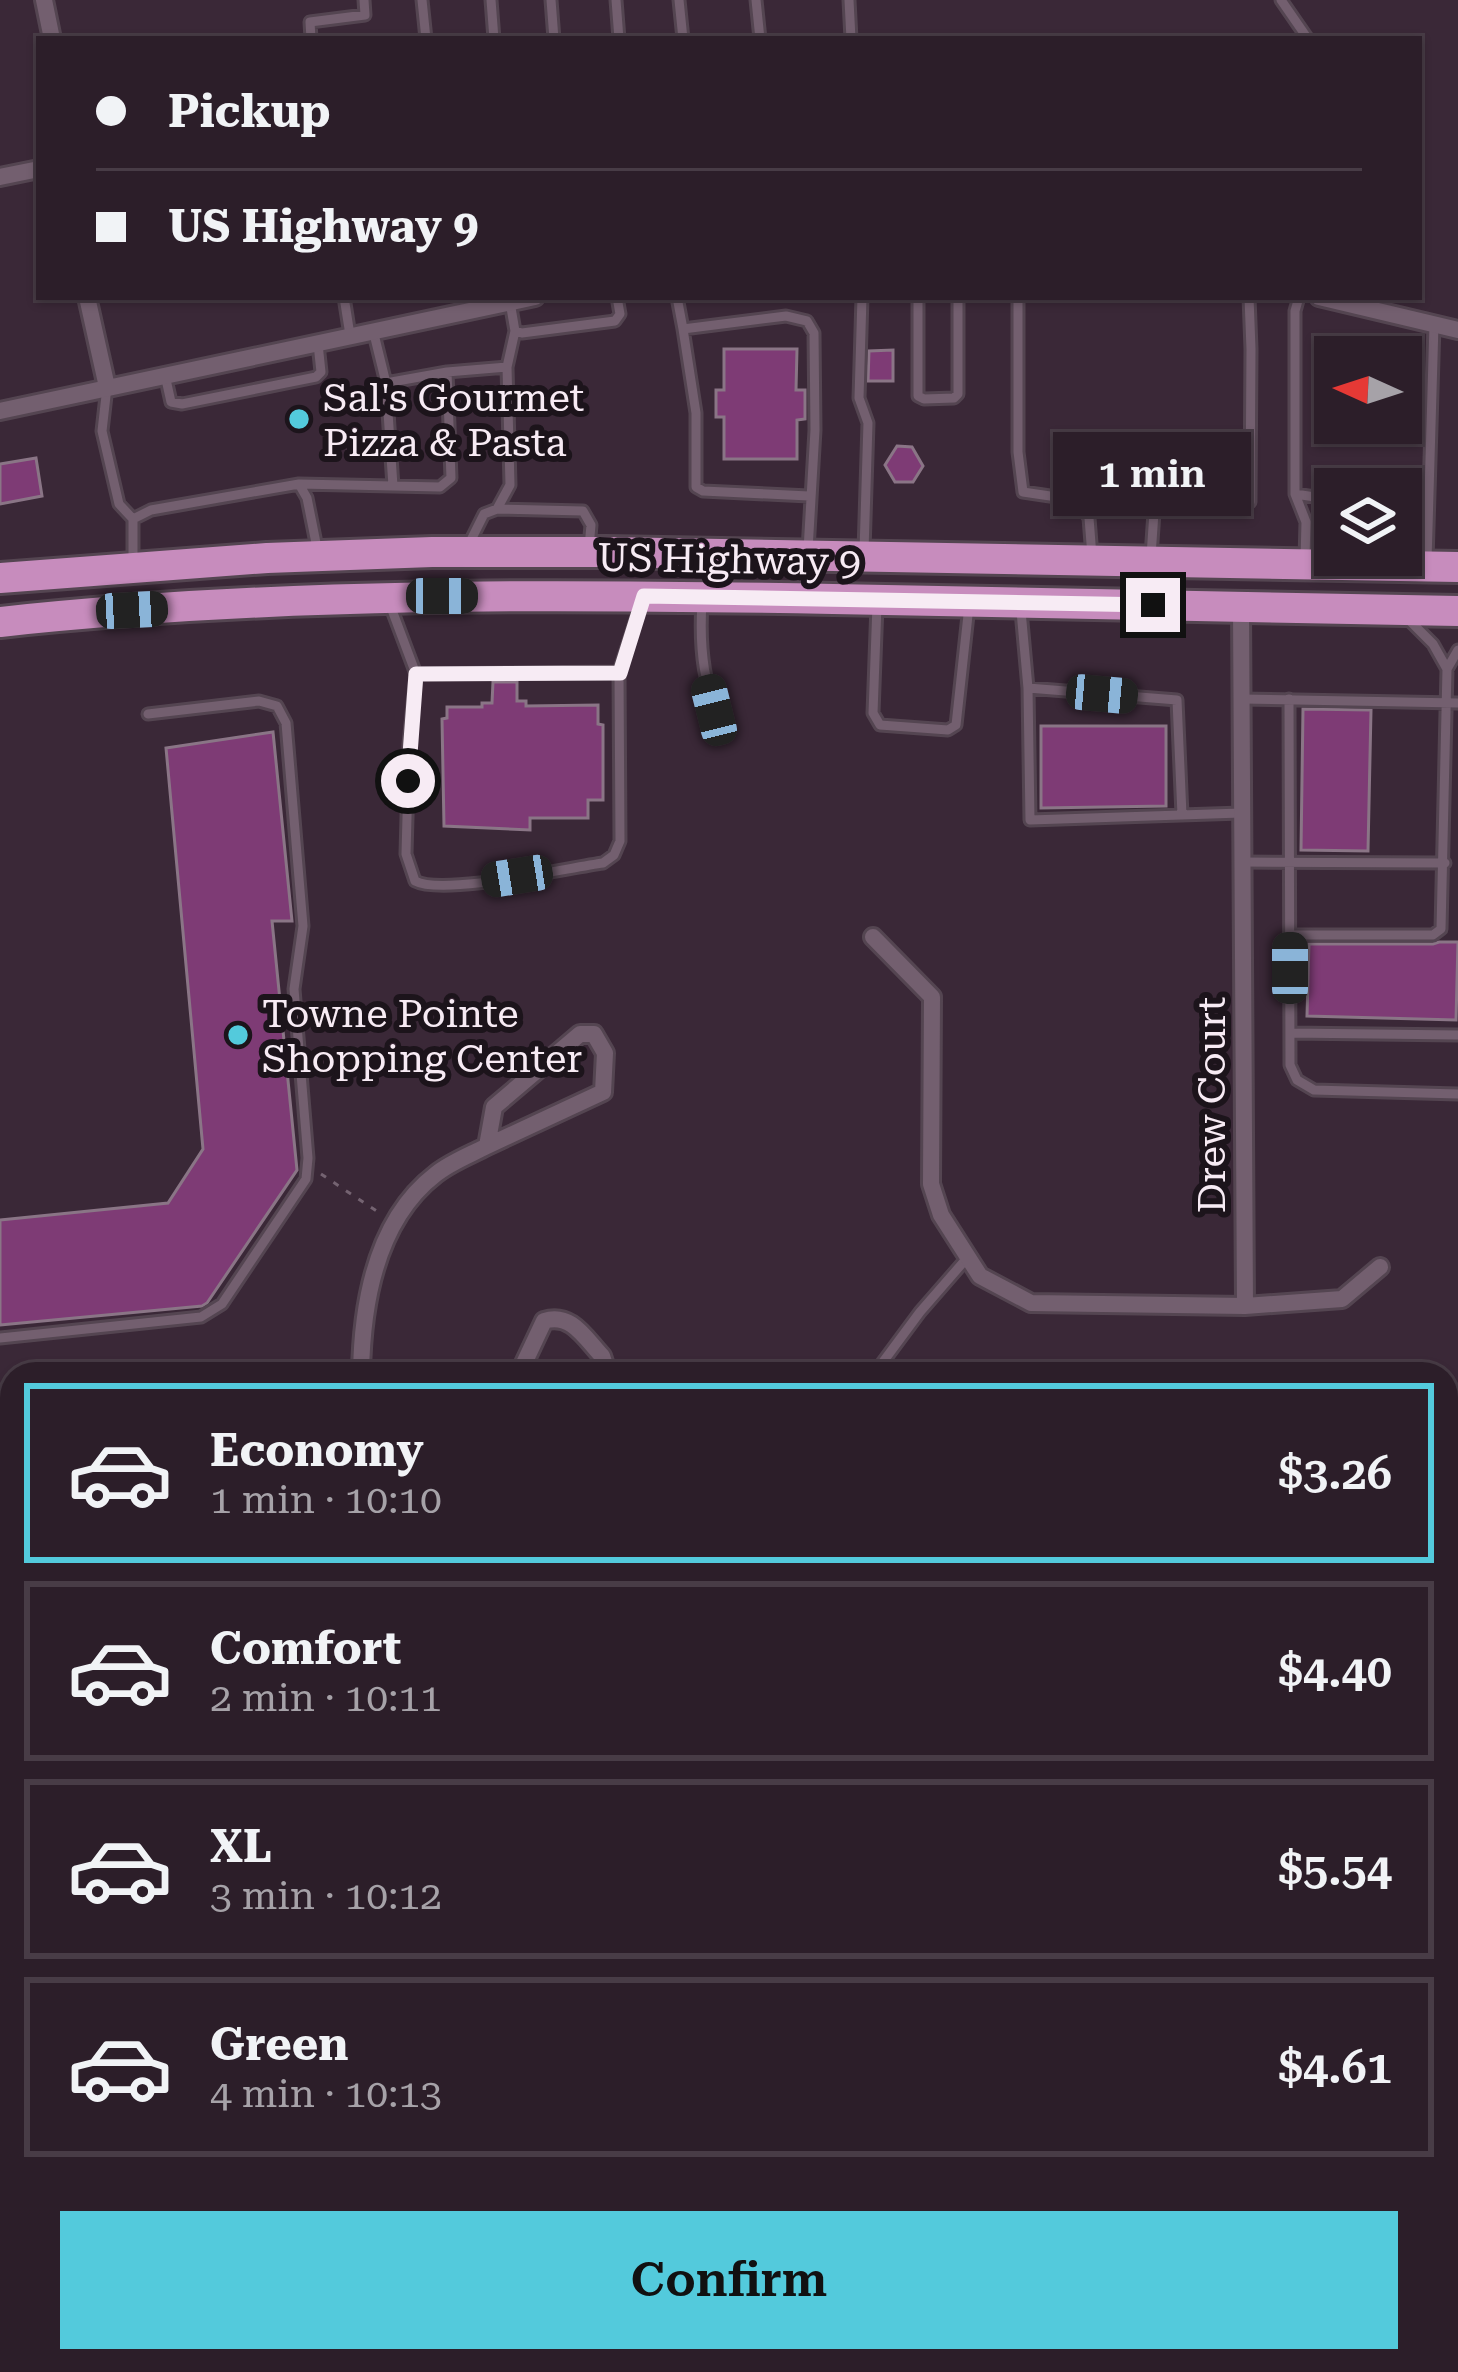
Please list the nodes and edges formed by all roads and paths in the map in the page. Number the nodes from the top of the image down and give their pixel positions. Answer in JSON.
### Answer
{"nodes":[{"id":1,"x":44,"y":0,"type":"edge"},
{"id":2,"x":364,"y":0,"type":"edge"},
{"id":3,"x":422,"y":0,"type":"edge"},
{"id":4,"x":491,"y":0,"type":"edge"},
{"id":5,"x":551,"y":0,"type":"edge"},
{"id":6,"x":616,"y":0,"type":"edge"},
{"id":7,"x":679,"y":0,"type":"edge"},
{"id":8,"x":756,"y":0,"type":"edge"},
{"id":9,"x":849,"y":0,"type":"edge"},
{"id":10,"x":1281,"y":0,"type":"edge"},
{"id":11,"x":51,"y":36,"type":"edge"},
{"id":12,"x":311,"y":36,"type":"edge"},
{"id":13,"x":426,"y":36,"type":"edge"},
{"id":14,"x":494,"y":36,"type":"edge"},
{"id":15,"x":554,"y":36,"type":"edge"},
{"id":16,"x":619,"y":36,"type":"edge"},
{"id":17,"x":683,"y":36,"type":"edge"},
{"id":18,"x":760,"y":36,"type":"edge"},
{"id":19,"x":851,"y":36,"type":"edge"},
{"id":20,"x":1306,"y":36,"type":"edge"},
{"id":21,"x":36,"y":170,"type":"edge"},
{"id":22,"x":0,"y":178,"type":"edge"},
{"id":23,"x":88,"y":300,"type":"edge"},
{"id":24,"x":344,"y":300,"type":"edge"},
{"id":25,"x":519,"y":300,"type":"edge"},
{"id":26,"x":618,"y":300,"type":"edge"},
{"id":27,"x":678,"y":300,"type":"edge"},
{"id":28,"x":862,"y":300,"type":"edge"},
{"id":29,"x":918,"y":300,"type":"edge"},
{"id":30,"x":958,"y":300,"type":"edge"},
{"id":31,"x":1018,"y":300,"type":"edge"},
{"id":32,"x":1249,"y":300,"type":"edge"},
{"id":33,"x":1298,"y":300,"type":"edge"},
{"id":34,"x":1355,"y":301,"type":"edge"},
{"id":35,"x":510,"y":302,"type":"junction"},
{"id":36,"x":1433,"y":324,"type":"junction"},
{"id":37,"x":683,"y":329,"type":"junction"},
{"id":38,"x":1458,"y":330,"type":"edge"},
{"id":39,"x":373,"y":331,"type":"junction"},
{"id":40,"x":515,"y":331,"type":"junction"},
{"id":41,"x":350,"y":335,"type":"junction"},
{"id":42,"x":317,"y":342,"type":"junction"},
{"id":43,"x":507,"y":367,"type":"junction"},
{"id":44,"x":447,"y":372,"type":"junction"},
{"id":45,"x":165,"y":375,"type":"junction"},
{"id":46,"x":386,"y":383,"type":"junction"},
{"id":47,"x":107,"y":387,"type":"junction"},
{"id":48,"x":0,"y":411,"type":"edge"},
{"id":49,"x":299,"y":484,"type":"junction"},
{"id":50,"x":393,"y":486,"type":"junction"},
{"id":51,"x":1295,"y":494,"type":"junction"},
{"id":52,"x":809,"y":496,"type":"junction"},
{"id":53,"x":1314,"y":497,"type":"edge"},
{"id":54,"x":1422,"y":503,"type":"edge"},
{"id":55,"x":1429,"y":503,"type":"junction"},
{"id":56,"x":497,"y":509,"type":"junction"},
{"id":57,"x":133,"y":519,"type":"junction"},
{"id":58,"x":465,"y":552,"type":"junction"},
{"id":59,"x":589,"y":552,"type":"junction"},
{"id":60,"x":807,"y":555,"type":"junction"},
{"id":61,"x":319,"y":556,"type":"junction"},
{"id":62,"x":864,"y":556,"type":"junction"},
{"id":63,"x":1093,"y":561,"type":"junction"},
{"id":64,"x":1151,"y":562,"type":"junction"},
{"id":65,"x":1305,"y":565,"type":"junction"},
{"id":66,"x":134,"y":567,"type":"junction"},
{"id":67,"x":1442,"y":567,"type":"edge"},
{"id":68,"x":0,"y":578,"type":"edge"},
{"id":69,"x":644,"y":596,"type":"junction"},
{"id":70,"x":387,"y":597,"type":"junction"},
{"id":71,"x":703,"y":597,"type":"junction"},
{"id":72,"x":878,"y":600,"type":"junction"},
{"id":73,"x":969,"y":602,"type":"junction"},
{"id":74,"x":1020,"y":603,"type":"junction"},
{"id":75,"x":1241,"y":607,"type":"junction"},
{"id":76,"x":1396,"y":610,"type":"junction"},
{"id":77,"x":1458,"y":611,"type":"edge"},
{"id":78,"x":0,"y":622,"type":"edge"},
{"id":79,"x":1458,"y":650,"type":"edge"},
{"id":80,"x":1447,"y":669,"type":"junction"},
{"id":81,"x":620,"y":673,"type":"junction"},
{"id":82,"x":416,"y":674,"type":"junction"},
{"id":83,"x":1028,"y":688,"type":"junction"},
{"id":84,"x":1242,"y":699,"type":"junction"},
{"id":85,"x":1289,"y":699,"type":"junction"},
{"id":86,"x":1445,"y":702,"type":"junction"},
{"id":87,"x":1458,"y":703,"type":"edge"},
{"id":88,"x":148,"y":714,"type":"dead end"},
{"id":89,"x":725,"y":732,"type":"dead end"},
{"id":90,"x":1241,"y":813,"type":"junction"},
{"id":91,"x":1182,"y":815,"type":"junction"},
{"id":92,"x":1243,"y":862,"type":"junction"},
{"id":93,"x":1290,"y":862,"type":"junction"},
{"id":94,"x":1444,"y":863,"type":"junction"},
{"id":95,"x":1290,"y":935,"type":"junction"},
{"id":96,"x":873,"y":937,"type":"dead end"},
{"id":97,"x":1290,"y":1033,"type":"junction"},
{"id":98,"x":1458,"y":1035,"type":"edge"},
{"id":99,"x":1458,"y":1094,"type":"edge"},
{"id":100,"x":487,"y":1146,"type":"junction"},
{"id":101,"x":307,"y":1164,"type":"junction"},
{"id":102,"x":394,"y":1223,"type":"junction"},
{"id":103,"x":967,"y":1258,"type":"junction"},
{"id":104,"x":1380,"y":1267,"type":"dead end"},
{"id":105,"x":1244,"y":1306,"type":"junction"},
{"id":106,"x":0,"y":1338,"type":"edge"},
{"id":107,"x":362,"y":1362,"type":"edge"},
{"id":108,"x":525,"y":1362,"type":"edge"},
{"id":109,"x":604,"y":1362,"type":"edge"},
{"id":110,"x":883,"y":1362,"type":"edge"}],
"edges":[{"from":1,"to":11,"type":"street"},
{"from":2,"to":12,"type":"lane"},
{"from":3,"to":13,"type":"lane"},
{"from":4,"to":14,"type":"lane"},
{"from":5,"to":15,"type":"lane"},
{"from":6,"to":16,"type":"lane"},
{"from":7,"to":17,"type":"lane"},
{"from":8,"to":18,"type":"lane"},
{"from":9,"to":19,"type":"lane"},
{"from":10,"to":20,"type":"lane"},
{"from":21,"to":22,"type":"street"},
{"from":23,"to":47,"type":"street"},
{"from":24,"to":41,"type":"lane"},
{"from":25,"to":35,"type":"street"},
{"from":26,"to":40,"type":"lane"},
{"from":27,"to":37,"type":"lane"},
{"from":28,"to":62,"type":"lane"},
{"from":29,"to":30,"type":"lane"},
{"from":31,"to":63,"type":"lane"},
{"from":32,"to":64,"type":"lane"},
{"from":33,"to":51,"type":"lane"},
{"from":34,"to":36,"type":"street"},
{"from":35,"to":39,"type":"street"},
{"from":35,"to":40,"type":"lane"},
{"from":36,"to":38,"type":"street"},
{"from":36,"to":55,"type":"lane"},
{"from":37,"to":52,"type":"lane"},
{"from":37,"to":52,"type":"lane"},
{"from":39,"to":41,"type":"street"},
{"from":39,"to":46,"type":"lane"},
{"from":40,"to":43,"type":"lane"},
{"from":41,"to":42,"type":"street"},
{"from":42,"to":45,"type":"street"},
{"from":42,"to":45,"type":"lane"},
{"from":43,"to":44,"type":"lane"},
{"from":43,"to":56,"type":"lane"},
{"from":44,"to":46,"type":"lane"},
{"from":44,"to":50,"type":"lane"},
{"from":45,"to":47,"type":"street"},
{"from":46,"to":50,"type":"lane"},
{"from":47,"to":48,"type":"street"},
{"from":47,"to":57,"type":"lane"},
{"from":49,"to":50,"type":"lane"},
{"from":49,"to":57,"type":"lane"},
{"from":49,"to":61,"type":"lane"},
{"from":51,"to":53,"type":"lane"},
{"from":51,"to":65,"type":"lane"},
{"from":52,"to":60,"type":"lane"},
{"from":54,"to":55,"type":"lane"},
{"from":55,"to":67,"type":"lane"},
{"from":56,"to":58,"type":"lane"},
{"from":56,"to":59,"type":"lane"},
{"from":57,"to":66,"type":"lane"},
{"from":58,"to":59,"type":"highway","name":"US Highway 9"},
{"from":58,"to":61,"type":"highway","name":"US Highway 9"},
{"from":59,"to":60,"type":"highway","name":"US Highway 9"},
{"from":60,"to":62,"type":"highway","name":"US Highway 9"},
{"from":61,"to":66,"type":"highway","name":"US Highway 9"},
{"from":62,"to":63,"type":"highway","name":"US Highway 9"},
{"from":63,"to":64,"type":"highway","name":"US Highway 9"},
{"from":64,"to":65,"type":"highway","name":"US Highway 9"},
{"from":65,"to":67,"type":"highway","name":"US Highway 9"},
{"from":66,"to":68,"type":"highway","name":"US Highway 9"},
{"from":69,"to":70,"type":"highway","name":"US Highway 9"},
{"from":69,"to":71,"type":"highway","name":"US Highway 9"},
{"from":69,"to":81,"type":"lane"},
{"from":70,"to":78,"type":"highway","name":"US Highway 9"},
{"from":70,"to":82,"type":"lane"},
{"from":71,"to":72,"type":"highway","name":"US Highway 9"},
{"from":71,"to":89,"type":"lane"},
{"from":72,"to":73,"type":"highway","name":"US Highway 9"},
{"from":72,"to":73,"type":"lane"},
{"from":73,"to":74,"type":"highway","name":"US Highway 9"},
{"from":74,"to":75,"type":"highway","name":"US Highway 9"},
{"from":74,"to":83,"type":"lane"},
{"from":75,"to":76,"type":"highway","name":"US Highway 9"},
{"from":75,"to":84,"type":"street","name":"Drew Court"},
{"from":76,"to":77,"type":"highway","name":"US Highway 9"},
{"from":76,"to":80,"type":"lane"},
{"from":79,"to":80,"type":"lane"},
{"from":80,"to":86,"type":"lane"},
{"from":81,"to":82,"type":"lane"},
{"from":81,"to":82,"type":"lane"},
{"from":83,"to":91,"type":"lane"},
{"from":83,"to":91,"type":"lane"},
{"from":84,"to":85,"type":"lane"},
{"from":84,"to":90,"type":"street","name":"Drew Court"},
{"from":85,"to":86,"type":"lane"},
{"from":85,"to":93,"type":"lane"},
{"from":86,"to":87,"type":"lane"},
{"from":86,"to":94,"type":"lane"},
{"from":88,"to":101,"type":"lane"},
{"from":90,"to":91,"type":"lane"},
{"from":90,"to":92,"type":"street","name":"Drew Court"},
{"from":92,"to":93,"type":"lane"},
{"from":92,"to":105,"type":"street","name":"Drew Court"},
{"from":93,"to":94,"type":"lane"},
{"from":93,"to":95,"type":"lane"},
{"from":94,"to":95,"type":"lane"},
{"from":95,"to":97,"type":"lane"},
{"from":96,"to":103,"type":"street"},
{"from":97,"to":98,"type":"lane"},
{"from":97,"to":99,"type":"lane"},
{"from":100,"to":100,"type":"street"},
{"from":100,"to":102,"type":"street"},
{"from":101,"to":102,"type":"path"},
{"from":101,"to":106,"type":"lane"},
{"from":102,"to":107,"type":"street"},
{"from":103,"to":105,"type":"street"},
{"from":103,"to":110,"type":"lane"},
{"from":104,"to":105,"type":"street"},
{"from":108,"to":109,"type":"street"}]}
